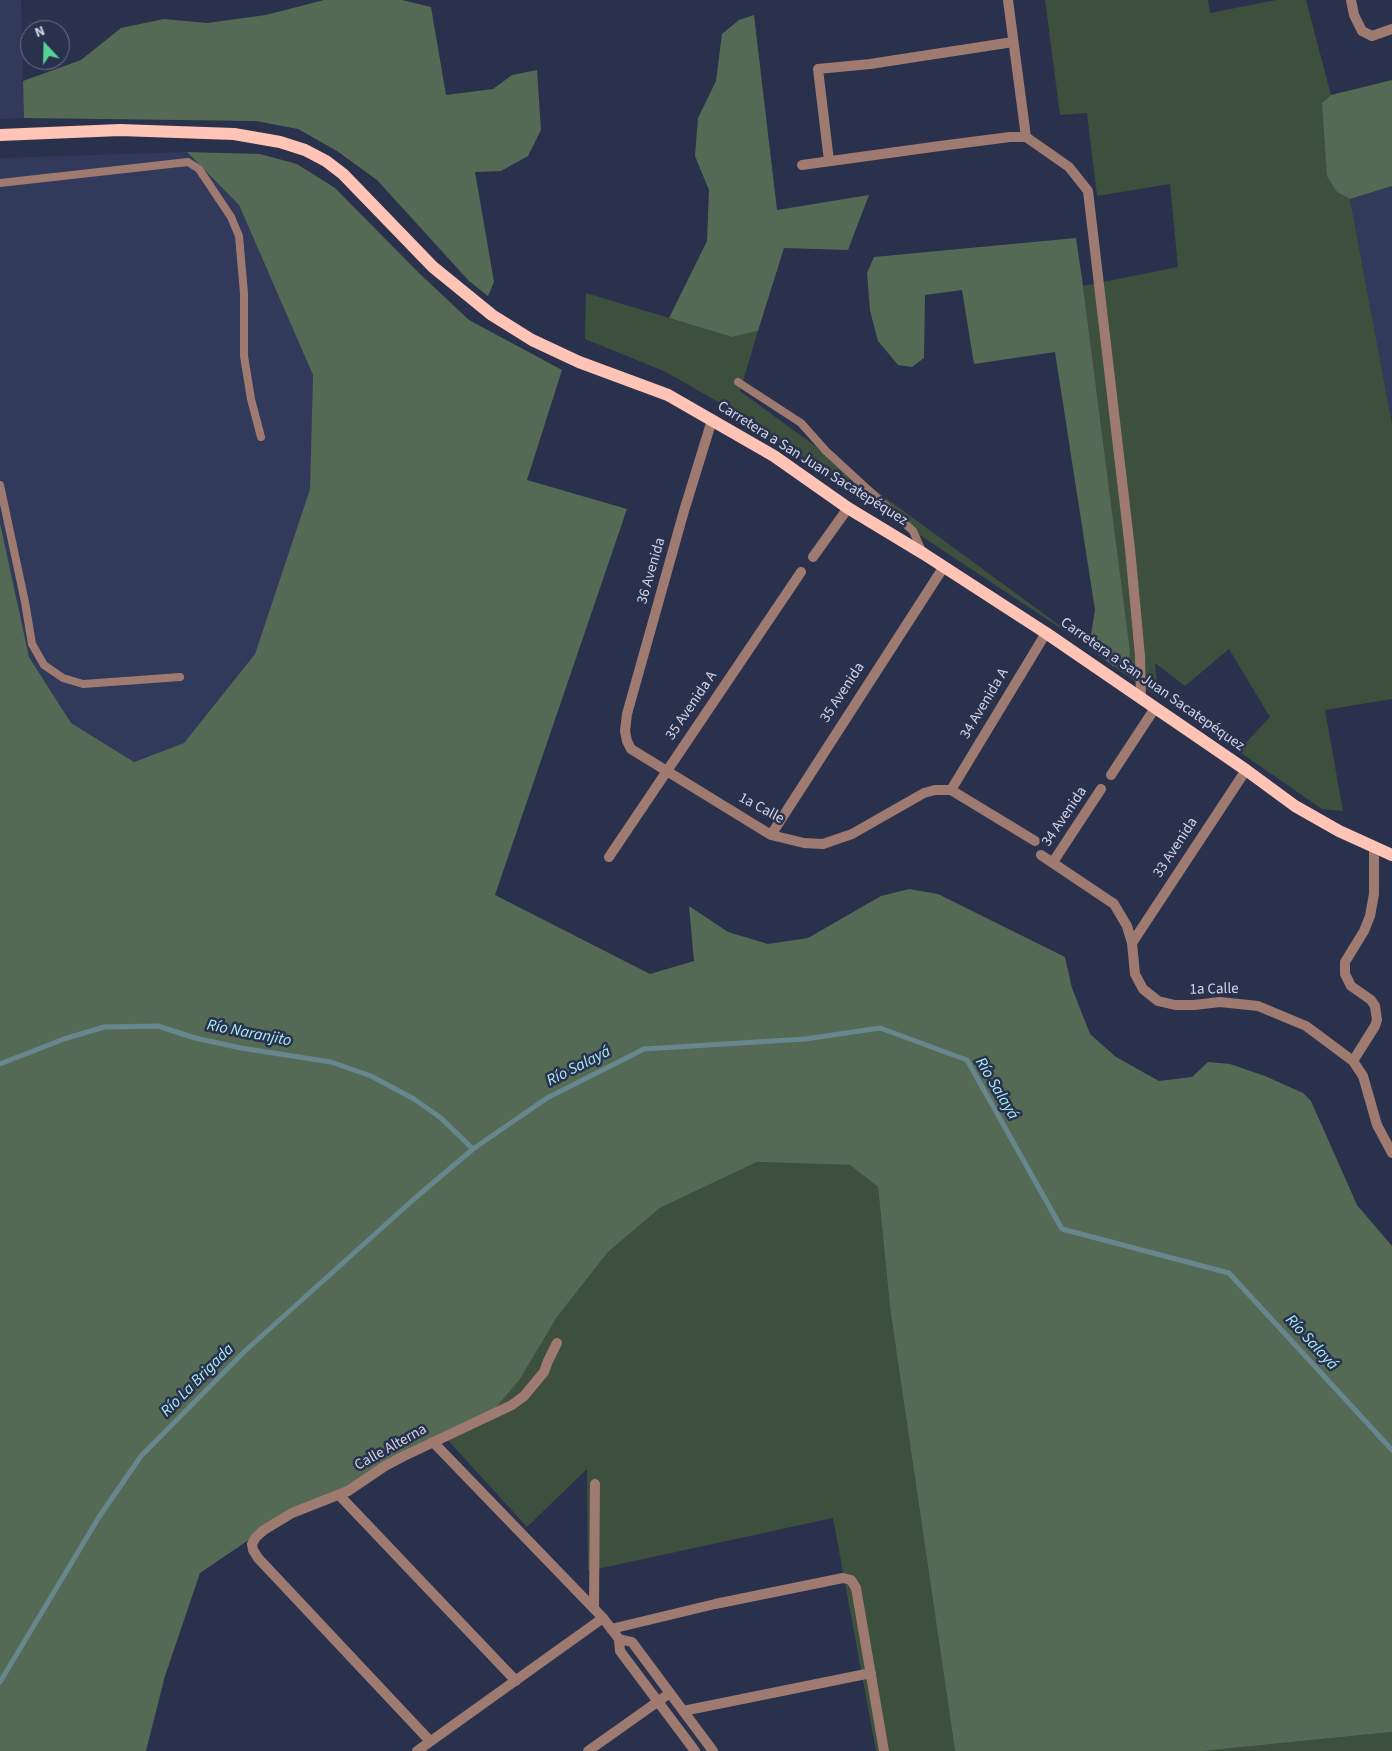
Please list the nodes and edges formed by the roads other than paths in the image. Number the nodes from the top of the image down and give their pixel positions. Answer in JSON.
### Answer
{"nodes":[{"id":1,"x":1008,"y":0,"type":"edge"},
{"id":2,"x":1351,"y":0,"type":"edge"},
{"id":3,"x":1392,"y":29,"type":"edge"},
{"id":4,"x":1013,"y":42,"type":"junction"},
{"id":5,"x":0,"y":135,"type":"edge"},
{"id":6,"x":1026,"y":137,"type":"junction"},
{"id":7,"x":829,"y":161,"type":"junction"},
{"id":8,"x":802,"y":165,"type":"dead end"},
{"id":9,"x":0,"y":183,"type":"edge"},
{"id":10,"x":738,"y":382,"type":"dead end"},
{"id":11,"x":712,"y":420,"type":"junction"},
{"id":12,"x":261,"y":437,"type":"dead end"},
{"id":13,"x":0,"y":485,"type":"edge"},
{"id":14,"x":848,"y":508,"type":"junction"},
{"id":15,"x":924,"y":554,"type":"junction"},
{"id":16,"x":813,"y":557,"type":"dead end"},
{"id":17,"x":943,"y":568,"type":"junction"},
{"id":18,"x":801,"y":572,"type":"dead end"},
{"id":19,"x":1046,"y":633,"type":"junction"},
{"id":20,"x":180,"y":677,"type":"dead end"},
{"id":21,"x":1141,"y":698,"type":"junction"},
{"id":22,"x":1155,"y":708,"type":"junction"},
{"id":23,"x":625,"y":731,"type":"joint"},
{"id":24,"x":1246,"y":770,"type":"junction"},
{"id":25,"x":666,"y":771,"type":"junction"},
{"id":26,"x":1111,"y":775,"type":"dead end"},
{"id":27,"x":1101,"y":789,"type":"dead end"},
{"id":28,"x":951,"y":790,"type":"junction"},
{"id":29,"x":771,"y":835,"type":"junction"},
{"id":30,"x":1035,"y":841,"type":"dead end"},
{"id":31,"x":1374,"y":848,"type":"junction"},
{"id":32,"x":1041,"y":855,"type":"dead end"},
{"id":33,"x":1392,"y":855,"type":"edge"},
{"id":34,"x":609,"y":857,"type":"dead end"},
{"id":35,"x":1053,"y":862,"type":"junction"},
{"id":36,"x":1132,"y":943,"type":"junction"},
{"id":37,"x":1354,"y":1061,"type":"junction"},
{"id":38,"x":1392,"y":1153,"type":"edge"},
{"id":39,"x":557,"y":1343,"type":"dead end"},
{"id":40,"x":433,"y":1442,"type":"junction"},
{"id":41,"x":595,"y":1484,"type":"dead end"},
{"id":42,"x":339,"y":1495,"type":"junction"},
{"id":43,"x":594,"y":1609,"type":"junction"},
{"id":44,"x":603,"y":1618,"type":"junction"},
{"id":45,"x":611,"y":1629,"type":"junction"},
{"id":46,"x":619,"y":1639,"type":"junction"},
{"id":47,"x":870,"y":1674,"type":"junction"},
{"id":48,"x":516,"y":1681,"type":"junction"},
{"id":49,"x":670,"y":1693,"type":"junction"},
{"id":50,"x":657,"y":1702,"type":"junction"},
{"id":51,"x":683,"y":1711,"type":"junction"},
{"id":52,"x":430,"y":1741,"type":"junction"},
{"id":53,"x":417,"y":1751,"type":"edge"},
{"id":54,"x":588,"y":1751,"type":"edge"},
{"id":55,"x":695,"y":1751,"type":"edge"},
{"id":56,"x":713,"y":1751,"type":"edge"},
{"id":57,"x":884,"y":1751,"type":"edge"}],
"edges":[{"from":1,"to":4,"type":"street"},
{"from":2,"to":3,"type":"street"},
{"from":4,"to":6,"type":"street"},
{"from":4,"to":7,"type":"street"},
{"from":5,"to":11,"type":"main road","name":"Carretera a San Juan Sacatepéquez"},
{"from":6,"to":7,"type":"street"},
{"from":6,"to":21,"type":"street"},
{"from":7,"to":8,"type":"street"},
{"from":9,"to":12,"type":"lane"},
{"from":10,"to":15,"type":"lane"},
{"from":11,"to":14,"type":"main road","name":"Carretera a San Juan Sacatepéquez"},
{"from":11,"to":23,"type":"street","name":"36 Avenida"},
{"from":13,"to":20,"type":"lane"},
{"from":14,"to":15,"type":"main road","name":"Carretera a San Juan Sacatepéquez"},
{"from":14,"to":16,"type":"street"},
{"from":15,"to":17,"type":"main road","name":"Carretera a San Juan Sacatepéquez"},
{"from":17,"to":19,"type":"main road","name":"Carretera a San Juan Sacatepéquez"},
{"from":17,"to":29,"type":"street","name":"35 Avenida"},
{"from":18,"to":25,"type":"street","name":"35 Avenida A"},
{"from":19,"to":21,"type":"main road","name":"Carretera a San Juan Sacatepéquez"},
{"from":19,"to":28,"type":"street","name":"34 Avenida A"},
{"from":21,"to":22,"type":"main road","name":"Carretera a San Juan Sacatepéquez"},
{"from":22,"to":24,"type":"main road","name":"Carretera a San Juan Sacatepéquez"},
{"from":22,"to":26,"type":"street"},
{"from":23,"to":25,"type":"street","name":"1a Calle"},
{"from":24,"to":31,"type":"main road","name":"Carretera a San Juan Sacatepéquez"},
{"from":24,"to":36,"type":"street","name":"33 Avenida"},
{"from":25,"to":29,"type":"street","name":"1a Calle"},
{"from":25,"to":34,"type":"street","name":"35 Avenida A"},
{"from":27,"to":35,"type":"street","name":"34 Avenida"},
{"from":28,"to":29,"type":"street","name":"1a Calle"},
{"from":28,"to":30,"type":"street"},
{"from":31,"to":33,"type":"main road","name":"Carretera a San Juan Sacatepéquez"},
{"from":31,"to":37,"type":"street"},
{"from":32,"to":35,"type":"street","name":"1a Calle"},
{"from":35,"to":36,"type":"street","name":"1a Calle"},
{"from":36,"to":37,"type":"street","name":"1a Calle"},
{"from":37,"to":38,"type":"street","name":"1a Calle"},
{"from":39,"to":40,"type":"street","name":"Calle Alterna"},
{"from":40,"to":42,"type":"street","name":"Calle Alterna"},
{"from":40,"to":43,"type":"street"},
{"from":41,"to":43,"type":"street"},
{"from":42,"to":48,"type":"street"},
{"from":42,"to":52,"type":"street","name":"Calle Alterna"},
{"from":43,"to":44,"type":"street"},
{"from":44,"to":45,"type":"street"},
{"from":44,"to":48,"type":"street"},
{"from":45,"to":46,"type":"street"},
{"from":45,"to":47,"type":"street"},
{"from":46,"to":49,"type":"street"},
{"from":46,"to":50,"type":"street"},
{"from":47,"to":51,"type":"street"},
{"from":47,"to":57,"type":"street"},
{"from":48,"to":52,"type":"street"},
{"from":49,"to":50,"type":"street"},
{"from":49,"to":51,"type":"street"},
{"from":50,"to":54,"type":"street"},
{"from":50,"to":55,"type":"street"},
{"from":51,"to":56,"type":"street"},
{"from":52,"to":53,"type":"street"}]}
